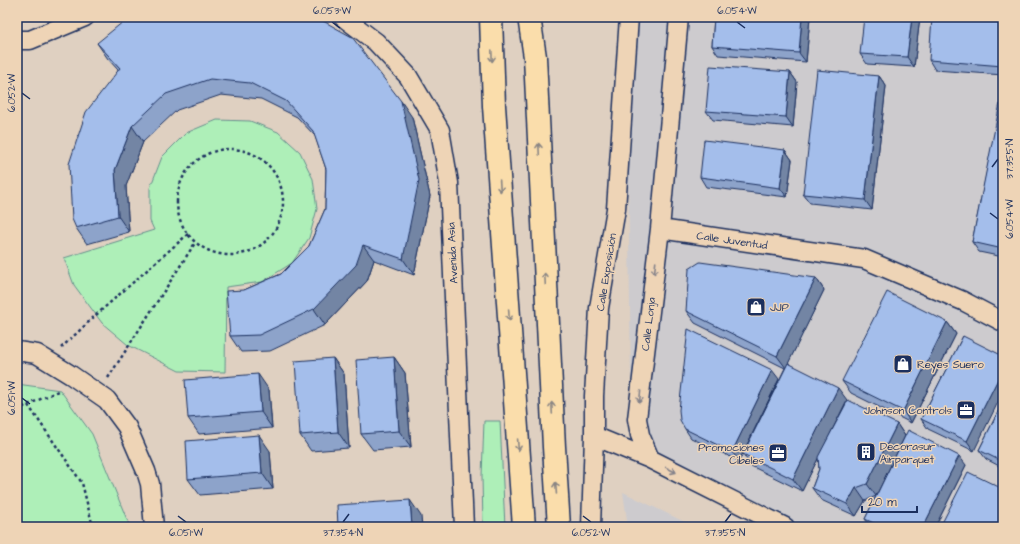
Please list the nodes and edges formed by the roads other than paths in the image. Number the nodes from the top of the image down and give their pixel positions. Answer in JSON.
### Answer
{"nodes":[{"id":1,"x":85,"y":17,"type":"edge"},
{"id":2,"x":343,"y":17,"type":"edge"},
{"id":3,"x":491,"y":17,"type":"edge"},
{"id":4,"x":529,"y":17,"type":"edge"},
{"id":5,"x":536,"y":17,"type":"edge"},
{"id":6,"x":629,"y":17,"type":"edge"},
{"id":7,"x":680,"y":17,"type":"edge"},
{"id":8,"x":17,"y":40,"type":"edge"},
{"id":9,"x":535,"y":57,"type":"junction"},
{"id":10,"x":660,"y":230,"type":"junction"},
{"id":11,"x":1003,"y":322,"type":"edge"},
{"id":12,"x":17,"y":351,"type":"edge"},
{"id":13,"x":637,"y":419,"type":"junction"},
{"id":14,"x":602,"y":439,"type":"junction"},
{"id":15,"x":650,"y":460,"type":"junction"},
{"id":16,"x":154,"y":527,"type":"edge"},
{"id":17,"x":464,"y":527,"type":"edge"},
{"id":18,"x":524,"y":527,"type":"edge"},
{"id":19,"x":559,"y":527,"type":"edge"},
{"id":20,"x":591,"y":527,"type":"edge"},
{"id":21,"x":786,"y":527,"type":"edge"}],
"edges":[{"from":1,"to":8,"type":"street"},
{"from":2,"to":17,"type":"street","name":"Avenida Asia"},
{"from":3,"to":18,"type":"main road","one_way":true},
{"from":4,"to":9,"type":"main road"},
{"from":5,"to":9,"type":"main road"},
{"from":6,"to":14,"type":"street","name":"Calle Exposición"},
{"from":7,"to":10,"type":"street"},
{"from":19,"to":9,"type":"main road","one_way":true},
{"from":10,"to":11,"type":"street","name":"Calle Juventud"},
{"from":10,"to":13,"type":"street","name":"Calle Lonja","one_way":true},
{"from":12,"to":16,"type":"street"},
{"from":13,"to":14,"type":"street","name":"Calle Lonja"},
{"from":13,"to":15,"type":"street","name":"Calle Lonja"},
{"from":14,"to":15,"type":"street"},
{"from":14,"to":20,"type":"street","name":"Calle Exposición"},
{"from":15,"to":21,"type":"street","one_way":true}]}
